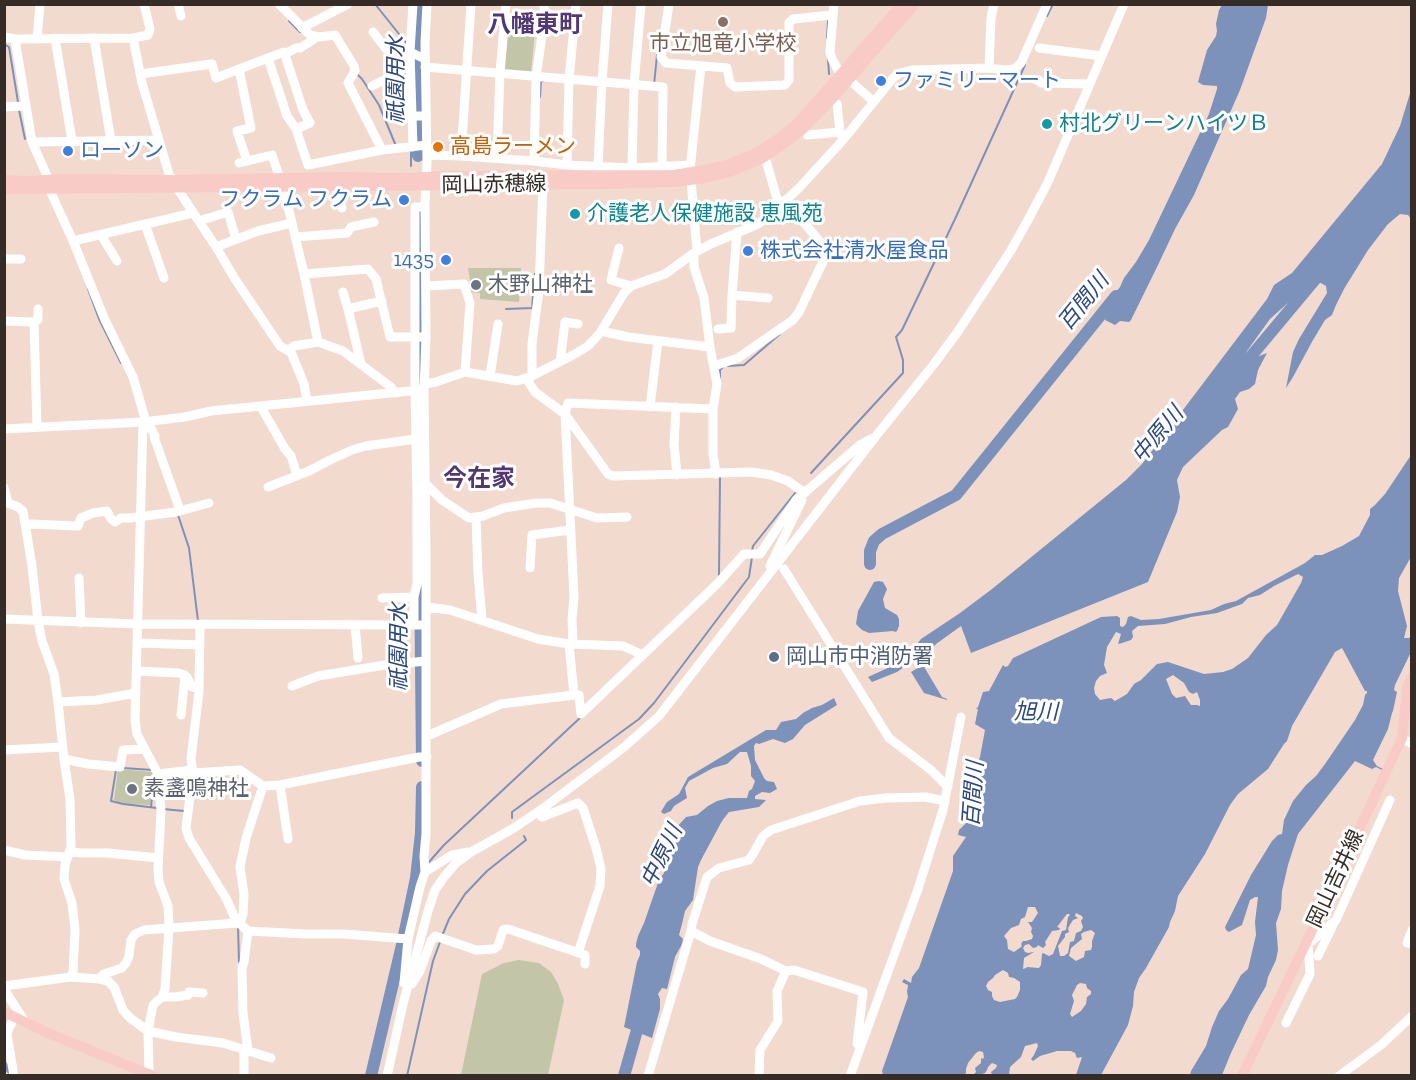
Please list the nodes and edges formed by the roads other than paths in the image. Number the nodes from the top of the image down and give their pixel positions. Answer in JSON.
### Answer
{"nodes":[{"id":1,"x":40,"y":4,"type":"edge"},
{"id":2,"x":144,"y":4,"type":"edge"},
{"id":3,"x":178,"y":4,"type":"edge"},
{"id":4,"x":279,"y":4,"type":"edge"},
{"id":5,"x":413,"y":4,"type":"edge"},
{"id":6,"x":427,"y":4,"type":"edge"},
{"id":7,"x":471,"y":4,"type":"edge"},
{"id":8,"x":506,"y":4,"type":"edge"},
{"id":9,"x":544,"y":4,"type":"edge"},
{"id":10,"x":576,"y":4,"type":"edge"},
{"id":11,"x":608,"y":4,"type":"edge"},
{"id":12,"x":641,"y":4,"type":"edge"},
{"id":13,"x":669,"y":4,"type":"edge"},
{"id":14,"x":834,"y":4,"type":"edge"},
{"id":15,"x":902,"y":4,"type":"edge"},
{"id":16,"x":915,"y":4,"type":"edge"},
{"id":17,"x":994,"y":4,"type":"edge"},
{"id":18,"x":1047,"y":4,"type":"edge"},
{"id":19,"x":1124,"y":4,"type":"edge"},
{"id":20,"x":343,"y":6,"type":"edge"},
{"id":21,"x":832,"y":15,"type":"junction"},
{"id":22,"x":181,"y":16,"type":"dead end"},
{"id":23,"x":302,"y":28,"type":"junction"},
{"id":24,"x":373,"y":32,"type":"dead end"},
{"id":25,"x":10,"y":38,"type":"edge"},
{"id":26,"x":55,"y":38,"type":"junction"},
{"id":27,"x":94,"y":38,"type":"junction"},
{"id":28,"x":133,"y":38,"type":"junction"},
{"id":29,"x":37,"y":39,"type":"junction"},
{"id":30,"x":314,"y":39,"type":"junction"},
{"id":31,"x":1039,"y":48,"type":"dead end"},
{"id":32,"x":285,"y":54,"type":"junction"},
{"id":33,"x":416,"y":55,"type":"junction"},
{"id":34,"x":1102,"y":56,"type":"junction"},
{"id":35,"x":268,"y":58,"type":"junction"},
{"id":36,"x":701,"y":66,"type":"junction"},
{"id":37,"x":988,"y":68,"type":"junction"},
{"id":38,"x":239,"y":69,"type":"junction"},
{"id":39,"x":466,"y":70,"type":"junction"},
{"id":40,"x":140,"y":74,"type":"junction"},
{"id":41,"x":500,"y":74,"type":"junction"},
{"id":42,"x":536,"y":77,"type":"junction"},
{"id":43,"x":845,"y":77,"type":"junction"},
{"id":44,"x":1036,"y":80,"type":"dead end"},
{"id":45,"x":569,"y":82,"type":"junction"},
{"id":46,"x":1090,"y":84,"type":"junction"},
{"id":47,"x":602,"y":85,"type":"junction"},
{"id":48,"x":372,"y":86,"type":"dead end"},
{"id":49,"x":634,"y":88,"type":"junction"},
{"id":50,"x":874,"y":102,"type":"junction"},
{"id":51,"x":837,"y":104,"type":"dead end"},
{"id":52,"x":25,"y":106,"type":"junction"},
{"id":53,"x":4,"y":107,"type":"edge"},
{"id":54,"x":418,"y":116,"type":"junction"},
{"id":55,"x":296,"y":129,"type":"junction"},
{"id":56,"x":807,"y":135,"type":"dead end"},
{"id":57,"x":839,"y":137,"type":"junction"},
{"id":58,"x":159,"y":140,"type":"junction"},
{"id":59,"x":72,"y":141,"type":"junction"},
{"id":60,"x":111,"y":141,"type":"junction"},
{"id":61,"x":32,"y":142,"type":"junction"},
{"id":62,"x":421,"y":148,"type":"junction"},
{"id":63,"x":381,"y":150,"type":"junction"},
{"id":64,"x":460,"y":156,"type":"junction"},
{"id":65,"x":765,"y":157,"type":"junction"},
{"id":66,"x":497,"y":158,"type":"junction"},
{"id":67,"x":538,"y":161,"type":"junction"},
{"id":68,"x":567,"y":165,"type":"junction"},
{"id":69,"x":598,"y":166,"type":"junction"},
{"id":70,"x":662,"y":167,"type":"junction"},
{"id":71,"x":632,"y":168,"type":"junction"},
{"id":72,"x":691,"y":172,"type":"junction"},
{"id":73,"x":4,"y":180,"type":"edge"},
{"id":74,"x":543,"y":180,"type":"junction"},
{"id":75,"x":426,"y":181,"type":"junction"},
{"id":76,"x":282,"y":183,"type":"junction"},
{"id":77,"x":50,"y":184,"type":"junction"},
{"id":78,"x":175,"y":184,"type":"junction"},
{"id":79,"x":335,"y":187,"type":"junction"},
{"id":80,"x":4,"y":189,"type":"edge"},
{"id":81,"x":782,"y":203,"type":"junction"},
{"id":82,"x":342,"y":208,"type":"dead end"},
{"id":83,"x":196,"y":217,"type":"junction"},
{"id":84,"x":292,"y":222,"type":"junction"},
{"id":85,"x":374,"y":222,"type":"dead end"},
{"id":86,"x":145,"y":224,"type":"junction"},
{"id":87,"x":737,"y":232,"type":"junction"},
{"id":88,"x":100,"y":235,"type":"junction"},
{"id":89,"x":296,"y":237,"type":"junction"},
{"id":90,"x":236,"y":239,"type":"junction"},
{"id":91,"x":73,"y":241,"type":"junction"},
{"id":92,"x":216,"y":247,"type":"junction"},
{"id":93,"x":619,"y":248,"type":"dead end"},
{"id":94,"x":696,"y":252,"type":"junction"},
{"id":95,"x":21,"y":259,"type":"dead end"},
{"id":96,"x":4,"y":260,"type":"edge"},
{"id":97,"x":117,"y":261,"type":"dead end"},
{"id":98,"x":396,"y":263,"type":"dead end"},
{"id":99,"x":420,"y":263,"type":"junction"},
{"id":100,"x":304,"y":274,"type":"junction"},
{"id":101,"x":164,"y":278,"type":"dead end"},
{"id":102,"x":426,"y":286,"type":"junction"},
{"id":103,"x":631,"y":286,"type":"junction"},
{"id":104,"x":343,"y":292,"type":"dead end"},
{"id":105,"x":732,"y":295,"type":"junction"},
{"id":106,"x":768,"y":298,"type":"dead end"},
{"id":107,"x":381,"y":301,"type":"junction"},
{"id":108,"x":38,"y":309,"type":"dead end"},
{"id":109,"x":350,"y":313,"type":"junction"},
{"id":110,"x":4,"y":321,"type":"edge"},
{"id":111,"x":34,"y":322,"type":"junction"},
{"id":112,"x":498,"y":324,"type":"dead end"},
{"id":113,"x":578,"y":324,"type":"dead end"},
{"id":114,"x":718,"y":329,"type":"dead end"},
{"id":115,"x":601,"y":331,"type":"junction"},
{"id":116,"x":421,"y":337,"type":"junction"},
{"id":117,"x":658,"y":341,"type":"junction"},
{"id":118,"x":318,"y":342,"type":"junction"},
{"id":119,"x":710,"y":347,"type":"junction"},
{"id":120,"x":288,"y":351,"type":"junction"},
{"id":121,"x":560,"y":362,"type":"junction"},
{"id":122,"x":360,"y":364,"type":"junction"},
{"id":123,"x":714,"y":366,"type":"junction"},
{"id":124,"x":465,"y":372,"type":"junction"},
{"id":125,"x":490,"y":376,"type":"junction"},
{"id":126,"x":529,"y":377,"type":"junction"},
{"id":127,"x":420,"y":389,"type":"junction"},
{"id":128,"x":395,"y":393,"type":"junction"},
{"id":129,"x":307,"y":401,"type":"junction"},
{"id":130,"x":650,"y":406,"type":"junction"},
{"id":131,"x":261,"y":407,"type":"junction"},
{"id":132,"x":676,"y":407,"type":"junction"},
{"id":133,"x":713,"y":409,"type":"junction"},
{"id":134,"x":565,"y":414,"type":"junction"},
{"id":135,"x":146,"y":422,"type":"junction"},
{"id":136,"x":37,"y":427,"type":"junction"},
{"id":137,"x":4,"y":429,"type":"edge"},
{"id":138,"x":876,"y":436,"type":"junction"},
{"id":139,"x":416,"y":439,"type":"junction"},
{"id":140,"x":420,"y":472,"type":"junction"},
{"id":141,"x":718,"y":474,"type":"junction"},
{"id":142,"x":297,"y":475,"type":"junction"},
{"id":143,"x":676,"y":475,"type":"junction"},
{"id":144,"x":425,"y":483,"type":"junction"},
{"id":145,"x":268,"y":487,"type":"dead end"},
{"id":146,"x":4,"y":488,"type":"edge"},
{"id":147,"x":805,"y":493,"type":"junction"},
{"id":148,"x":209,"y":503,"type":"dead end"},
{"id":149,"x":570,"y":510,"type":"junction"},
{"id":150,"x":178,"y":511,"type":"junction"},
{"id":151,"x":141,"y":516,"type":"junction"},
{"id":152,"x":476,"y":517,"type":"junction"},
{"id":153,"x":627,"y":517,"type":"dead end"},
{"id":154,"x":26,"y":525,"type":"junction"},
{"id":155,"x":570,"y":530,"type":"junction"},
{"id":156,"x":530,"y":568,"type":"dead end"},
{"id":157,"x":784,"y":568,"type":"dead end"},
{"id":158,"x":80,"y":578,"type":"dead end"},
{"id":159,"x":762,"y":582,"type":"junction"},
{"id":160,"x":414,"y":597,"type":"junction"},
{"id":161,"x":382,"y":598,"type":"dead end"},
{"id":162,"x":426,"y":607,"type":"junction"},
{"id":163,"x":4,"y":619,"type":"edge"},
{"id":164,"x":482,"y":620,"type":"junction"},
{"id":165,"x":38,"y":621,"type":"junction"},
{"id":166,"x":81,"y":623,"type":"junction"},
{"id":167,"x":138,"y":624,"type":"junction"},
{"id":168,"x":200,"y":625,"type":"junction"},
{"id":169,"x":355,"y":625,"type":"junction"},
{"id":170,"x":420,"y":625,"type":"junction"},
{"id":171,"x":138,"y":643,"type":"junction"},
{"id":172,"x":571,"y":644,"type":"junction"},
{"id":173,"x":200,"y":645,"type":"junction"},
{"id":174,"x":643,"y":655,"type":"junction"},
{"id":175,"x":358,"y":658,"type":"dead end"},
{"id":176,"x":423,"y":661,"type":"junction"},
{"id":177,"x":137,"y":671,"type":"junction"},
{"id":178,"x":185,"y":675,"type":"junction"},
{"id":179,"x":1412,"y":677,"type":"edge"},
{"id":180,"x":291,"y":686,"type":"dead end"},
{"id":181,"x":199,"y":689,"type":"junction"},
{"id":182,"x":136,"y":693,"type":"junction"},
{"id":183,"x":574,"y":695,"type":"junction"},
{"id":184,"x":58,"y":702,"type":"junction"},
{"id":185,"x":181,"y":716,"type":"dead end"},
{"id":186,"x":961,"y":717,"type":"dead end"},
{"id":187,"x":427,"y":736,"type":"junction"},
{"id":188,"x":1407,"y":741,"type":"edge"},
{"id":189,"x":62,"y":747,"type":"junction"},
{"id":190,"x":140,"y":749,"type":"junction"},
{"id":191,"x":4,"y":750,"type":"edge"},
{"id":192,"x":423,"y":757,"type":"junction"},
{"id":193,"x":64,"y":759,"type":"junction"},
{"id":194,"x":191,"y":771,"type":"junction"},
{"id":195,"x":158,"y":774,"type":"junction"},
{"id":196,"x":280,"y":785,"type":"junction"},
{"id":197,"x":263,"y":786,"type":"junction"},
{"id":198,"x":948,"y":787,"type":"junction"},
{"id":199,"x":1390,"y":800,"type":"dead end"},
{"id":200,"x":945,"y":801,"type":"junction"},
{"id":201,"x":538,"y":812,"type":"junction"},
{"id":202,"x":288,"y":839,"type":"dead end"},
{"id":203,"x":4,"y":850,"type":"edge"},
{"id":204,"x":471,"y":852,"type":"junction"},
{"id":205,"x":69,"y":854,"type":"junction"},
{"id":206,"x":158,"y":858,"type":"junction"},
{"id":207,"x":424,"y":868,"type":"junction"},
{"id":208,"x":1336,"y":920,"type":"junction"},
{"id":209,"x":239,"y":923,"type":"junction"},
{"id":210,"x":169,"y":928,"type":"junction"},
{"id":211,"x":1412,"y":930,"type":"edge"},
{"id":212,"x":248,"y":931,"type":"junction"},
{"id":213,"x":691,"y":931,"type":"junction"},
{"id":214,"x":404,"y":939,"type":"junction"},
{"id":215,"x":1307,"y":944,"type":"junction"},
{"id":216,"x":1412,"y":944,"type":"edge"},
{"id":217,"x":578,"y":953,"type":"junction"},
{"id":218,"x":1318,"y":956,"type":"dead end"},
{"id":219,"x":585,"y":964,"type":"dead end"},
{"id":220,"x":786,"y":971,"type":"junction"},
{"id":221,"x":71,"y":977,"type":"junction"},
{"id":222,"x":99,"y":979,"type":"junction"},
{"id":223,"x":4,"y":988,"type":"edge"},
{"id":224,"x":406,"y":992,"type":"junction"},
{"id":225,"x":203,"y":993,"type":"dead end"},
{"id":226,"x":162,"y":997,"type":"junction"},
{"id":227,"x":403,"y":1004,"type":"junction"},
{"id":228,"x":10,"y":1015,"type":"edge"},
{"id":229,"x":1412,"y":1016,"type":"edge"},
{"id":230,"x":25,"y":1023,"type":"junction"},
{"id":231,"x":1286,"y":1023,"type":"dead end"},
{"id":232,"x":148,"y":1031,"type":"junction"},
{"id":233,"x":246,"y":1051,"type":"junction"},
{"id":234,"x":271,"y":1058,"type":"dead end"},
{"id":235,"x":856,"y":1058,"type":"junction"},
{"id":236,"x":13,"y":1071,"type":"edge"},
{"id":237,"x":150,"y":1075,"type":"edge"},
{"id":238,"x":244,"y":1076,"type":"edge"},
{"id":239,"x":387,"y":1076,"type":"edge"},
{"id":240,"x":648,"y":1076,"type":"edge"},
{"id":241,"x":759,"y":1076,"type":"edge"},
{"id":242,"x":850,"y":1076,"type":"edge"},
{"id":243,"x":1242,"y":1076,"type":"edge"},
{"id":244,"x":1339,"y":1076,"type":"edge"}],
"edges":[{"from":1,"to":29,"type":"street"},
{"from":2,"to":28,"type":"street"},
{"from":3,"to":22,"type":"street"},
{"from":4,"to":23,"type":"street"},
{"from":5,"to":33,"type":"street"},
{"from":6,"to":33,"type":"street"},
{"from":7,"to":39,"type":"street"},
{"from":8,"to":41,"type":"street"},
{"from":9,"to":42,"type":"street"},
{"from":10,"to":45,"type":"street"},
{"from":11,"to":47,"type":"street"},
{"from":12,"to":49,"type":"street"},
{"from":13,"to":36,"type":"street"},
{"from":14,"to":21,"type":"street"},
{"from":15,"to":43,"type":"main road","name":"岡山赤穂線"},
{"from":16,"to":43,"type":"main road","name":"岡山赤穂線"},
{"from":17,"to":37,"type":"street"},
{"from":18,"to":37,"type":"street"},
{"from":19,"to":34,"type":"street"},
{"from":20,"to":23,"type":"street"},
{"from":21,"to":36,"type":"street"},
{"from":21,"to":43,"type":"street"},
{"from":23,"to":30,"type":"street"},
{"from":24,"to":33,"type":"street"},
{"from":25,"to":29,"type":"street"},
{"from":25,"to":52,"type":"street"},
{"from":26,"to":27,"type":"street"},
{"from":26,"to":29,"type":"street"},
{"from":26,"to":59,"type":"street"},
{"from":27,"to":28,"type":"street"},
{"from":27,"to":60,"type":"street"},
{"from":28,"to":40,"type":"street"},
{"from":30,"to":32,"type":"street"},
{"from":30,"to":63,"type":"street"},
{"from":31,"to":34,"type":"street"},
{"from":32,"to":35,"type":"street"},
{"from":32,"to":55,"type":"street"},
{"from":33,"to":39,"type":"street"},
{"from":33,"to":54,"type":"street"},
{"from":33,"to":54,"type":"street"},
{"from":34,"to":46,"type":"street"},
{"from":35,"to":38,"type":"street"},
{"from":35,"to":55,"type":"street"},
{"from":36,"to":72,"type":"street"},
{"from":37,"to":50,"type":"street"},
{"from":38,"to":40,"type":"street"},
{"from":38,"to":76,"type":"street"},
{"from":39,"to":41,"type":"street"},
{"from":39,"to":64,"type":"street"},
{"from":40,"to":58,"type":"street"},
{"from":41,"to":42,"type":"street"},
{"from":41,"to":66,"type":"street"},
{"from":42,"to":45,"type":"street"},
{"from":42,"to":67,"type":"street"},
{"from":43,"to":50,"type":"street"},
{"from":43,"to":65,"type":"main road","name":"岡山赤穂線"},
{"from":43,"to":72,"type":"main road","name":"岡山赤穂線"},
{"from":44,"to":46,"type":"street"},
{"from":45,"to":47,"type":"street"},
{"from":45,"to":68,"type":"street"},
{"from":46,"to":138,"type":"street"},
{"from":47,"to":49,"type":"street"},
{"from":47,"to":69,"type":"street"},
{"from":48,"to":54,"type":"street"},
{"from":49,"to":70,"type":"street"},
{"from":49,"to":71,"type":"street"},
{"from":50,"to":57,"type":"street"},
{"from":51,"to":57,"type":"street"},
{"from":52,"to":53,"type":"street"},
{"from":52,"to":61,"type":"street"},
{"from":54,"to":62,"type":"street"},
{"from":55,"to":63,"type":"street"},
{"from":56,"to":57,"type":"street"},
{"from":57,"to":81,"type":"street"},
{"from":58,"to":60,"type":"street"},
{"from":58,"to":78,"type":"street"},
{"from":59,"to":60,"type":"street"},
{"from":59,"to":61,"type":"street"},
{"from":61,"to":77,"type":"street"},
{"from":62,"to":63,"type":"street"},
{"from":62,"to":64,"type":"street"},
{"from":62,"to":75,"type":"street"},
{"from":64,"to":66,"type":"street"},
{"from":65,"to":72,"type":"main road","name":"岡山赤穂線"},
{"from":65,"to":81,"type":"street"},
{"from":66,"to":67,"type":"street"},
{"from":67,"to":68,"type":"street"},
{"from":67,"to":74,"type":"street"},
{"from":68,"to":69,"type":"street"},
{"from":69,"to":71,"type":"street"},
{"from":70,"to":71,"type":"street"},
{"from":70,"to":72,"type":"street"},
{"from":72,"to":74,"type":"main road","name":"岡山赤穂線"},
{"from":72,"to":94,"type":"street"},
{"from":73,"to":77,"type":"main road","name":"岡山赤穂線"},
{"from":74,"to":75,"type":"main road","name":"岡山赤穂線"},
{"from":74,"to":126,"type":"street"},
{"from":75,"to":76,"type":"main road","name":"岡山赤穂線"},
{"from":75,"to":79,"type":"main road","name":"岡山赤穂線"},
{"from":75,"to":99,"type":"street"},
{"from":76,"to":78,"type":"main road","name":"岡山赤穂線"},
{"from":76,"to":79,"type":"main road","name":"岡山赤穂線"},
{"from":76,"to":84,"type":"street"},
{"from":77,"to":78,"type":"main road","name":"岡山赤穂線"},
{"from":77,"to":80,"type":"main road","name":"岡山赤穂線"},
{"from":77,"to":91,"type":"street"},
{"from":78,"to":83,"type":"street"},
{"from":79,"to":82,"type":"street"},
{"from":81,"to":87,"type":"street"},
{"from":81,"to":123,"type":"street"},
{"from":83,"to":86,"type":"street"},
{"from":83,"to":90,"type":"street"},
{"from":83,"to":92,"type":"street"},
{"from":84,"to":89,"type":"street"},
{"from":84,"to":90,"type":"street"},
{"from":85,"to":89,"type":"street"},
{"from":86,"to":88,"type":"street"},
{"from":86,"to":101,"type":"street"},
{"from":87,"to":94,"type":"street"},
{"from":87,"to":105,"type":"street"},
{"from":88,"to":91,"type":"street"},
{"from":88,"to":97,"type":"street"},
{"from":89,"to":100,"type":"street"},
{"from":90,"to":92,"type":"street"},
{"from":91,"to":135,"type":"street"},
{"from":92,"to":120,"type":"street"},
{"from":93,"to":103,"type":"street"},
{"from":94,"to":103,"type":"street"},
{"from":94,"to":119,"type":"street"},
{"from":95,"to":96,"type":"street"},
{"from":98,"to":99,"type":"street"},
{"from":99,"to":102,"type":"street"},
{"from":99,"to":116,"type":"street"},
{"from":100,"to":107,"type":"street"},
{"from":100,"to":118,"type":"street"},
{"from":102,"to":116,"type":"street"},
{"from":102,"to":124,"type":"street"},
{"from":103,"to":115,"type":"street"},
{"from":104,"to":109,"type":"street"},
{"from":105,"to":106,"type":"street"},
{"from":105,"to":114,"type":"street"},
{"from":107,"to":109,"type":"street"},
{"from":107,"to":116,"type":"street"},
{"from":108,"to":111,"type":"street"},
{"from":109,"to":122,"type":"street"},
{"from":110,"to":111,"type":"street"},
{"from":111,"to":136,"type":"street"},
{"from":112,"to":125,"type":"street"},
{"from":113,"to":121,"type":"street"},
{"from":115,"to":117,"type":"street"},
{"from":115,"to":121,"type":"street"},
{"from":116,"to":127,"type":"street"},
{"from":117,"to":119,"type":"street"},
{"from":117,"to":130,"type":"street"},
{"from":118,"to":120,"type":"street"},
{"from":118,"to":122,"type":"street"},
{"from":119,"to":123,"type":"street"},
{"from":120,"to":129,"type":"street"},
{"from":121,"to":126,"type":"street"},
{"from":122,"to":128,"type":"street"},
{"from":123,"to":133,"type":"street"},
{"from":124,"to":125,"type":"street"},
{"from":124,"to":127,"type":"street"},
{"from":125,"to":126,"type":"street"},
{"from":126,"to":134,"type":"street"},
{"from":127,"to":128,"type":"street"},
{"from":127,"to":139,"type":"street"},
{"from":127,"to":140,"type":"street"},
{"from":128,"to":129,"type":"street"},
{"from":129,"to":131,"type":"street"},
{"from":130,"to":132,"type":"street"},
{"from":130,"to":134,"type":"street"},
{"from":131,"to":135,"type":"street"},
{"from":131,"to":142,"type":"street"},
{"from":132,"to":133,"type":"street"},
{"from":132,"to":143,"type":"street"},
{"from":133,"to":141,"type":"street"},
{"from":134,"to":143,"type":"street"},
{"from":134,"to":149,"type":"street"},
{"from":135,"to":136,"type":"street"},
{"from":135,"to":150,"type":"street"},
{"from":135,"to":151,"type":"street"},
{"from":136,"to":137,"type":"street"},
{"from":138,"to":147,"type":"street"},
{"from":138,"to":159,"type":"street"},
{"from":139,"to":140,"type":"street"},
{"from":139,"to":142,"type":"street"},
{"from":140,"to":144,"type":"street"},
{"from":140,"to":160,"type":"street"},
{"from":141,"to":143,"type":"street"},
{"from":141,"to":147,"type":"street"},
{"from":142,"to":145,"type":"street"},
{"from":144,"to":152,"type":"street"},
{"from":144,"to":162,"type":"street"},
{"from":146,"to":154,"type":"street"},
{"from":147,"to":159,"type":"street"},
{"from":147,"to":174,"type":"street"},
{"from":148,"to":150,"type":"street"},
{"from":149,"to":152,"type":"street"},
{"from":149,"to":153,"type":"street"},
{"from":149,"to":155,"type":"street"},
{"from":150,"to":151,"type":"street"},
{"from":151,"to":154,"type":"street"},
{"from":151,"to":167,"type":"street"},
{"from":152,"to":164,"type":"street"},
{"from":154,"to":165,"type":"street"},
{"from":155,"to":156,"type":"street"},
{"from":155,"to":172,"type":"street"},
{"from":157,"to":198,"type":"street"},
{"from":158,"to":166,"type":"street"},
{"from":159,"to":201,"type":"street"},
{"from":160,"to":161,"type":"street"},
{"from":160,"to":170,"type":"street"},
{"from":162,"to":164,"type":"street"},
{"from":162,"to":170,"type":"street"},
{"from":163,"to":165,"type":"street"},
{"from":164,"to":172,"type":"street"},
{"from":165,"to":166,"type":"street"},
{"from":165,"to":184,"type":"street"},
{"from":166,"to":167,"type":"street"},
{"from":167,"to":168,"type":"street"},
{"from":167,"to":171,"type":"street"},
{"from":168,"to":169,"type":"street"},
{"from":168,"to":173,"type":"street"},
{"from":169,"to":170,"type":"street"},
{"from":169,"to":175,"type":"street"},
{"from":170,"to":176,"type":"street"},
{"from":171,"to":173,"type":"street"},
{"from":171,"to":177,"type":"street"},
{"from":172,"to":174,"type":"street"},
{"from":172,"to":183,"type":"street"},
{"from":173,"to":181,"type":"street"},
{"from":174,"to":183,"type":"street"},
{"from":176,"to":180,"type":"street"},
{"from":176,"to":187,"type":"street"},
{"from":177,"to":178,"type":"street"},
{"from":177,"to":182,"type":"street"},
{"from":178,"to":181,"type":"street"},
{"from":178,"to":185,"type":"street"},
{"from":179,"to":188,"type":"main road","name":"岡山吉井線"},
{"from":181,"to":194,"type":"street"},
{"from":182,"to":184,"type":"street"},
{"from":182,"to":190,"type":"street"},
{"from":183,"to":187,"type":"street"},
{"from":184,"to":189,"type":"street"},
{"from":186,"to":198,"type":"street"},
{"from":187,"to":192,"type":"street"},
{"from":188,"to":215,"type":"main road","name":"岡山吉井線"},
{"from":189,"to":191,"type":"street"},
{"from":189,"to":193,"type":"street"},
{"from":190,"to":193,"type":"street"},
{"from":190,"to":195,"type":"street"},
{"from":192,"to":196,"type":"street"},
{"from":192,"to":207,"type":"street"},
{"from":193,"to":205,"type":"street"},
{"from":194,"to":195,"type":"street"},
{"from":194,"to":197,"type":"street"},
{"from":194,"to":209,"type":"street"},
{"from":195,"to":206,"type":"street"},
{"from":196,"to":197,"type":"street"},
{"from":196,"to":202,"type":"street"},
{"from":197,"to":209,"type":"street"},
{"from":198,"to":200,"type":"street"},
{"from":199,"to":208,"type":"street"},
{"from":200,"to":213,"type":"street"},
{"from":200,"to":235,"type":"street"},
{"from":201,"to":204,"type":"street"},
{"from":201,"to":217,"type":"street"},
{"from":203,"to":205,"type":"street"},
{"from":204,"to":207,"type":"street"},
{"from":204,"to":224,"type":"street"},
{"from":205,"to":206,"type":"street"},
{"from":205,"to":221,"type":"street"},
{"from":206,"to":210,"type":"street"},
{"from":207,"to":214,"type":"street"},
{"from":208,"to":215,"type":"street"},
{"from":208,"to":218,"type":"street"},
{"from":209,"to":210,"type":"street"},
{"from":209,"to":212,"type":"street"},
{"from":210,"to":222,"type":"street"},
{"from":210,"to":226,"type":"street"},
{"from":211,"to":216,"type":"street"},
{"from":212,"to":214,"type":"street"},
{"from":212,"to":233,"type":"street"},
{"from":213,"to":220,"type":"street"},
{"from":213,"to":240,"type":"street"},
{"from":214,"to":227,"type":"street"},
{"from":215,"to":231,"type":"street"},
{"from":215,"to":243,"type":"main road","name":"岡山吉井線"},
{"from":217,"to":219,"type":"street"},
{"from":217,"to":224,"type":"street"},
{"from":220,"to":235,"type":"street"},
{"from":220,"to":241,"type":"street"},
{"from":221,"to":222,"type":"street"},
{"from":221,"to":223,"type":"street"},
{"from":222,"to":232,"type":"street"},
{"from":223,"to":230,"type":"street"},
{"from":224,"to":227,"type":"street"},
{"from":225,"to":226,"type":"street"},
{"from":226,"to":232,"type":"street"},
{"from":227,"to":239,"type":"street"},
{"from":228,"to":230,"type":"main road"},
{"from":228,"to":236,"type":"street"},
{"from":229,"to":244,"type":"street"},
{"from":230,"to":237,"type":"main road"},
{"from":232,"to":233,"type":"street"},
{"from":232,"to":237,"type":"street"},
{"from":233,"to":234,"type":"street"},
{"from":233,"to":238,"type":"street"},
{"from":235,"to":242,"type":"street"}]}
